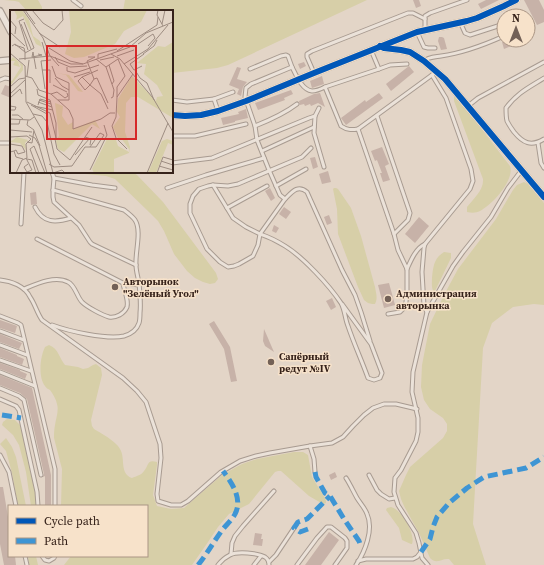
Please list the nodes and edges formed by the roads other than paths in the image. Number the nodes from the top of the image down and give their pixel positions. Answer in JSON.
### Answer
{"nodes":[{"id":1,"x":73,"y":0,"type":"edge"},
{"id":2,"x":467,"y":0,"type":"edge"},
{"id":3,"x":516,"y":0,"type":"edge"},
{"id":4,"x":81,"y":6,"type":"dead end"},
{"id":5,"x":0,"y":11,"type":"edge"},
{"id":6,"x":425,"y":19,"type":"junction"},
{"id":7,"x":460,"y":22,"type":"junction"},
{"id":8,"x":496,"y":27,"type":"edge"},
{"id":9,"x":425,"y":29,"type":"junction"},
{"id":10,"x":10,"y":30,"type":"edge"},
{"id":11,"x":417,"y":32,"type":"junction"},
{"id":12,"x":496,"y":39,"type":"edge"},
{"id":13,"x":380,"y":46,"type":"junction"},
{"id":14,"x":434,"y":48,"type":"dead end"},
{"id":15,"x":371,"y":50,"type":"junction"},
{"id":16,"x":10,"y":60,"type":"edge"},
{"id":17,"x":0,"y":61,"type":"edge"},
{"id":18,"x":424,"y":61,"type":"junction"},
{"id":19,"x":544,"y":62,"type":"edge"},
{"id":20,"x":407,"y":64,"type":"dead end"},
{"id":21,"x":292,"y":67,"type":"junction"},
{"id":22,"x":250,"y":69,"type":"dead end"},
{"id":23,"x":379,"y":69,"type":"junction"},
{"id":24,"x":314,"y":73,"type":"junction"},
{"id":25,"x":434,"y":73,"type":"junction"},
{"id":26,"x":544,"y":78,"type":"edge"},
{"id":27,"x":10,"y":79,"type":"edge"},
{"id":28,"x":299,"y":79,"type":"junction"},
{"id":29,"x":0,"y":80,"type":"edge"},
{"id":30,"x":325,"y":88,"type":"junction"},
{"id":31,"x":233,"y":92,"type":"dead end"},
{"id":32,"x":214,"y":99,"type":"junction"},
{"id":33,"x":173,"y":100,"type":"edge"},
{"id":34,"x":246,"y":101,"type":"junction"},
{"id":35,"x":297,"y":104,"type":"dead end"},
{"id":36,"x":468,"y":106,"type":"junction"},
{"id":37,"x":319,"y":108,"type":"dead end"},
{"id":38,"x":218,"y":111,"type":"junction"},
{"id":39,"x":173,"y":114,"type":"edge"},
{"id":40,"x":315,"y":116,"type":"junction"},
{"id":41,"x":377,"y":116,"type":"junction"},
{"id":42,"x":246,"y":124,"type":"dead end"},
{"id":43,"x":255,"y":126,"type":"junction"},
{"id":44,"x":314,"y":127,"type":"junction"},
{"id":45,"x":358,"y":129,"type":"junction"},
{"id":46,"x":173,"y":136,"type":"edge"},
{"id":47,"x":544,"y":139,"type":"edge"},
{"id":48,"x":257,"y":140,"type":"junction"},
{"id":49,"x":538,"y":143,"type":"junction"},
{"id":50,"x":311,"y":148,"type":"dead end"},
{"id":51,"x":262,"y":151,"type":"junction"},
{"id":52,"x":264,"y":158,"type":"junction"},
{"id":53,"x":173,"y":163,"type":"edge"},
{"id":54,"x":324,"y":166,"type":"dead end"},
{"id":55,"x":544,"y":168,"type":"edge"},
{"id":56,"x":306,"y":169,"type":"dead end"},
{"id":57,"x":269,"y":170,"type":"junction"},
{"id":58,"x":521,"y":171,"type":"junction"},
{"id":59,"x":24,"y":173,"type":"edge"},
{"id":60,"x":52,"y":173,"type":"edge"},
{"id":61,"x":54,"y":178,"type":"junction"},
{"id":62,"x":213,"y":185,"type":"junction"},
{"id":63,"x":267,"y":186,"type":"dead end"},
{"id":64,"x":276,"y":186,"type":"junction"},
{"id":65,"x":115,"y":188,"type":"dead end"},
{"id":66,"x":167,"y":188,"type":"dead end"},
{"id":67,"x":53,"y":190,"type":"junction"},
{"id":68,"x":544,"y":197,"type":"edge"},
{"id":69,"x":284,"y":199,"type":"junction"},
{"id":70,"x":34,"y":207,"type":"dead end"},
{"id":71,"x":227,"y":208,"type":"junction"},
{"id":72,"x":71,"y":218,"type":"junction"},
{"id":73,"x":21,"y":224,"type":"dead end"},
{"id":74,"x":260,"y":234,"type":"junction"},
{"id":75,"x":394,"y":234,"type":"junction"},
{"id":76,"x":37,"y":239,"type":"dead end"},
{"id":77,"x":425,"y":244,"type":"junction"},
{"id":78,"x":136,"y":266,"type":"junction"},
{"id":79,"x":407,"y":269,"type":"junction"},
{"id":80,"x":0,"y":280,"type":"edge"},
{"id":81,"x":123,"y":283,"type":"junction"},
{"id":82,"x":139,"y":285,"type":"junction"},
{"id":83,"x":24,"y":289,"type":"junction"},
{"id":84,"x":342,"y":304,"type":"junction"},
{"id":85,"x":427,"y":312,"type":"junction"},
{"id":86,"x":388,"y":314,"type":"dead end"},
{"id":87,"x":0,"y":316,"type":"edge"},
{"id":88,"x":48,"y":324,"type":"junction"},
{"id":89,"x":0,"y":332,"type":"edge"},
{"id":90,"x":24,"y":340,"type":"junction"},
{"id":91,"x":371,"y":344,"type":"junction"},
{"id":92,"x":0,"y":345,"type":"edge"},
{"id":93,"x":27,"y":355,"type":"junction"},
{"id":94,"x":0,"y":360,"type":"edge"},
{"id":95,"x":31,"y":371,"type":"junction"},
{"id":96,"x":0,"y":372,"type":"edge"},
{"id":97,"x":35,"y":386,"type":"junction"},
{"id":98,"x":0,"y":388,"type":"edge"},
{"id":99,"x":0,"y":399,"type":"edge"},
{"id":100,"x":417,"y":409,"type":"junction"},
{"id":101,"x":310,"y":446,"type":"junction"},
{"id":102,"x":0,"y":455,"type":"edge"},
{"id":103,"x":315,"y":472,"type":"dead end"},
{"id":104,"x":41,"y":475,"type":"dead end"},
{"id":105,"x":368,"y":476,"type":"dead end"},
{"id":106,"x":346,"y":478,"type":"dead end"},
{"id":107,"x":274,"y":491,"type":"dead end"},
{"id":108,"x":395,"y":498,"type":"junction"},
{"id":109,"x":16,"y":505,"type":"edge"},
{"id":110,"x":38,"y":505,"type":"edge"},
{"id":111,"x":55,"y":505,"type":"edge"},
{"id":112,"x":294,"y":528,"type":"dead end"},
{"id":113,"x":421,"y":552,"type":"junction"},
{"id":114,"x":231,"y":554,"type":"junction"},
{"id":115,"x":261,"y":556,"type":"junction"},
{"id":116,"x":43,"y":557,"type":"edge"},
{"id":117,"x":54,"y":557,"type":"edge"},
{"id":118,"x":49,"y":561,"type":"junction"},
{"id":119,"x":358,"y":561,"type":"junction"},
{"id":120,"x":269,"y":563,"type":"edge"},
{"id":121,"x":49,"y":565,"type":"edge"},
{"id":122,"x":218,"y":565,"type":"edge"},
{"id":123,"x":254,"y":565,"type":"edge"},
{"id":124,"x":297,"y":565,"type":"edge"},
{"id":125,"x":335,"y":565,"type":"edge"},
{"id":126,"x":356,"y":565,"type":"edge"},
{"id":127,"x":428,"y":565,"type":"edge"}],
"edges":[{"from":1,"to":4,"type":"lane"},
{"from":2,"to":6,"type":"lane"},
{"from":3,"to":7,"type":"street"},
{"from":5,"to":10,"type":"street"},
{"from":6,"to":9,"type":"lane"},
{"from":6,"to":24,"type":"lane"},
{"from":7,"to":8,"type":"lane"},
{"from":7,"to":9,"type":"street"},
{"from":9,"to":11,"type":"street"},
{"from":11,"to":13,"type":"street"},
{"from":11,"to":14,"type":"lane"},
{"from":12,"to":18,"type":"lane"},
{"from":13,"to":15,"type":"street"},
{"from":13,"to":18,"type":"street"},
{"from":15,"to":23,"type":"lane"},
{"from":15,"to":24,"type":"street"},
{"from":16,"to":17,"type":"street"},
{"from":18,"to":25,"type":"street"},
{"from":19,"to":36,"type":"lane"},
{"from":20,"to":23,"type":"lane"},
{"from":21,"to":22,"type":"lane"},
{"from":21,"to":28,"type":"lane"},
{"from":21,"to":34,"type":"lane"},
{"from":23,"to":30,"type":"lane"},
{"from":24,"to":28,"type":"street"},
{"from":25,"to":36,"type":"street"},
{"from":25,"to":41,"type":"lane"},
{"from":25,"to":77,"type":"lane"},
{"from":26,"to":49,"type":"lane"},
{"from":27,"to":29,"type":"lane"},
{"from":28,"to":30,"type":"lane"},
{"from":28,"to":34,"type":"street"},
{"from":30,"to":45,"type":"lane"},
{"from":31,"to":32,"type":"lane"},
{"from":32,"to":33,"type":"lane"},
{"from":32,"to":38,"type":"lane"},
{"from":34,"to":38,"type":"street"},
{"from":34,"to":43,"type":"lane"},
{"from":35,"to":43,"type":"lane"},
{"from":36,"to":58,"type":"street"},
{"from":37,"to":40,"type":"lane"},
{"from":38,"to":39,"type":"street"},
{"from":40,"to":44,"type":"lane"},
{"from":40,"to":48,"type":"lane"},
{"from":41,"to":45,"type":"lane"},
{"from":41,"to":75,"type":"lane"},
{"from":42,"to":46,"type":"lane"},
{"from":43,"to":48,"type":"lane"},
{"from":44,"to":51,"type":"lane"},
{"from":44,"to":54,"type":"lane"},
{"from":45,"to":75,"type":"lane"},
{"from":47,"to":49,"type":"lane"},
{"from":48,"to":51,"type":"lane"},
{"from":48,"to":53,"type":"lane"},
{"from":49,"to":55,"type":"lane"},
{"from":50,"to":57,"type":"lane"},
{"from":51,"to":52,"type":"lane"},
{"from":52,"to":57,"type":"lane"},
{"from":52,"to":66,"type":"lane"},
{"from":56,"to":64,"type":"lane"},
{"from":57,"to":62,"type":"lane"},
{"from":57,"to":64,"type":"lane"},
{"from":58,"to":68,"type":"street"},
{"from":58,"to":85,"type":"lane"},
{"from":59,"to":73,"type":"lane"},
{"from":60,"to":61,"type":"lane"},
{"from":61,"to":65,"type":"lane"},
{"from":61,"to":67,"type":"lane"},
{"from":62,"to":71,"type":"lane"},
{"from":62,"to":74,"type":"lane"},
{"from":63,"to":71,"type":"lane"},
{"from":64,"to":69,"type":"lane"},
{"from":67,"to":72,"type":"lane"},
{"from":67,"to":78,"type":"lane"},
{"from":69,"to":74,"type":"lane"},
{"from":69,"to":91,"type":"lane"},
{"from":70,"to":72,"type":"lane"},
{"from":71,"to":74,"type":"lane"},
{"from":72,"to":78,"type":"lane"},
{"from":74,"to":84,"type":"lane"},
{"from":75,"to":79,"type":"lane"},
{"from":76,"to":81,"type":"lane"},
{"from":77,"to":79,"type":"lane"},
{"from":77,"to":85,"type":"lane"},
{"from":78,"to":82,"type":"lane"},
{"from":79,"to":86,"type":"lane"},
{"from":80,"to":83,"type":"lane"},
{"from":81,"to":82,"type":"lane"},
{"from":81,"to":83,"type":"lane"},
{"from":82,"to":88,"type":"lane"},
{"from":83,"to":88,"type":"lane"},
{"from":84,"to":91,"type":"lane"},
{"from":84,"to":91,"type":"lane"},
{"from":85,"to":100,"type":"lane"},
{"from":87,"to":90,"type":"lane"},
{"from":88,"to":101,"type":"lane"},
{"from":89,"to":90,"type":"lane"},
{"from":90,"to":93,"type":"lane"},
{"from":92,"to":93,"type":"lane"},
{"from":93,"to":95,"type":"lane"},
{"from":94,"to":95,"type":"lane"},
{"from":95,"to":97,"type":"lane"},
{"from":96,"to":97,"type":"lane"},
{"from":97,"to":111,"type":"lane"},
{"from":98,"to":104,"type":"lane"},
{"from":99,"to":110,"type":"lane"},
{"from":100,"to":101,"type":"lane"},
{"from":100,"to":108,"type":"lane"},
{"from":101,"to":103,"type":"lane"},
{"from":102,"to":109,"type":"lane"},
{"from":105,"to":108,"type":"lane"},
{"from":106,"to":119,"type":"lane"},
{"from":107,"to":114,"type":"lane"},
{"from":108,"to":113,"type":"lane"},
{"from":112,"to":120,"type":"lane"},
{"from":113,"to":119,"type":"lane"},
{"from":113,"to":127,"type":"lane"},
{"from":114,"to":115,"type":"lane"},
{"from":114,"to":122,"type":"lane"},
{"from":115,"to":120,"type":"lane"},
{"from":115,"to":123,"type":"lane"},
{"from":116,"to":118,"type":"lane"},
{"from":117,"to":118,"type":"lane"},
{"from":118,"to":121,"type":"lane"},
{"from":119,"to":126,"type":"lane"},
{"from":124,"to":125,"type":"lane"}]}
